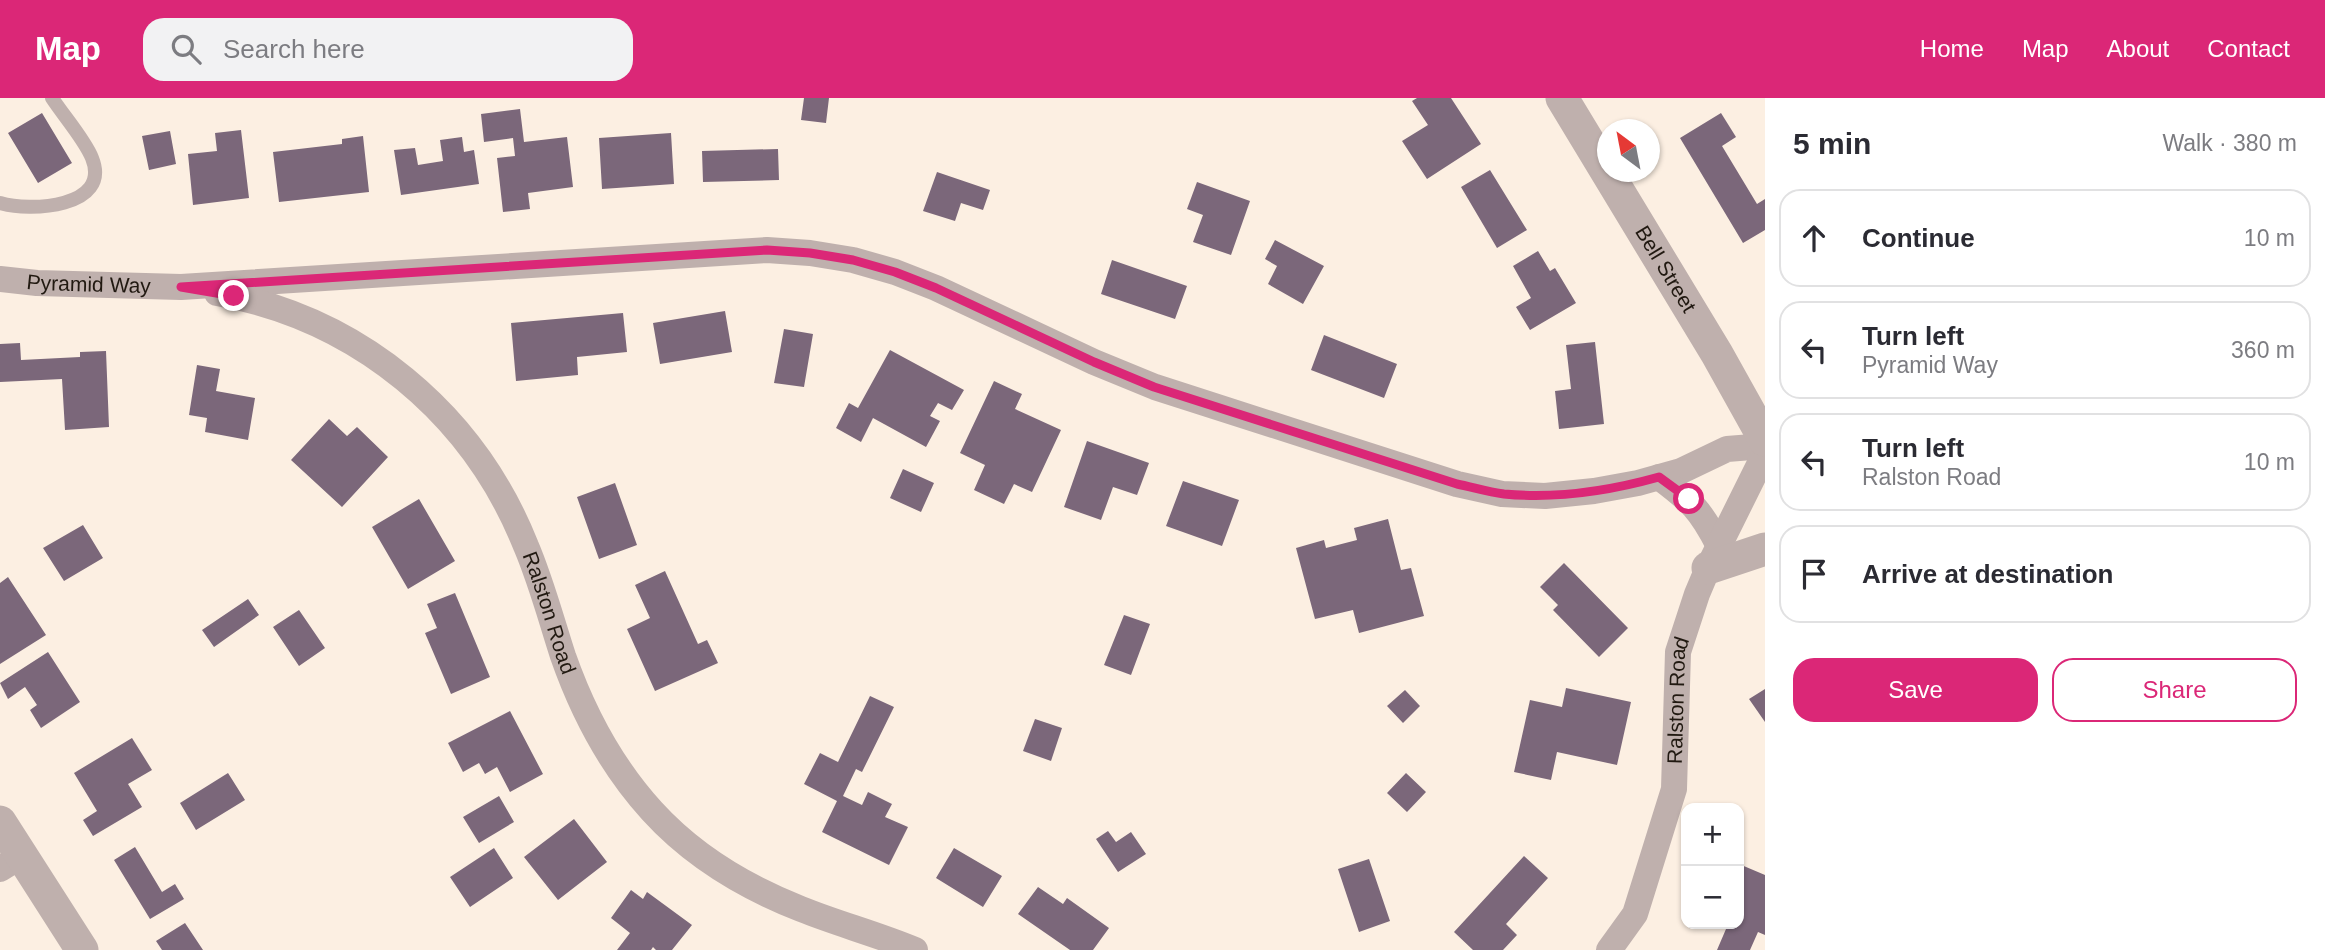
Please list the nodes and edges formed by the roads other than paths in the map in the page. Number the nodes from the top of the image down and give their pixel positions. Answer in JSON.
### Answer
{"nodes":[{"id":1,"x":52,"y":98,"type":"edge"},
{"id":2,"x":1562,"y":98,"type":"edge"},
{"id":3,"x":0,"y":203,"type":"edge"},
{"id":4,"x":0,"y":279,"type":"edge"},
{"id":5,"x":181,"y":287,"type":"junction"},
{"id":6,"x":1765,"y":440,"type":"edge"},
{"id":7,"x":1765,"y":446,"type":"edge"},
{"id":8,"x":1765,"y":453,"type":"edge"},
{"id":9,"x":1659,"y":477,"type":"junction"},
{"id":10,"x":1765,"y":549,"type":"edge"},
{"id":11,"x":1714,"y":557,"type":"junction"},
{"id":12,"x":0,"y":822,"type":"edge"},
{"id":13,"x":11,"y":862,"type":"edge"},
{"id":14,"x":82,"y":950,"type":"edge"},
{"id":15,"x":915,"y":950,"type":"edge"},
{"id":16,"x":1609,"y":950,"type":"edge"}],
"edges":[{"from":1,"to":3,"type":"lane"},
{"from":2,"to":6,"type":"street","name":"Bell Street"},
{"from":4,"to":5,"type":"street","name":"Pyramid Way"},
{"from":5,"to":9,"type":"street","name":"Pyramid Way"},
{"from":5,"to":15,"type":"street","name":"Ralston Road"},
{"from":7,"to":9,"type":"street","name":"Pyramid Way"},
{"from":8,"to":11,"type":"street","name":"Ralston Road"},
{"from":9,"to":11,"type":"street"},
{"from":10,"to":11,"type":"street"},
{"from":11,"to":16,"type":"street","name":"Ralston Road"},
{"from":12,"to":13,"type":"street"},
{"from":13,"to":14,"type":"street"}]}
